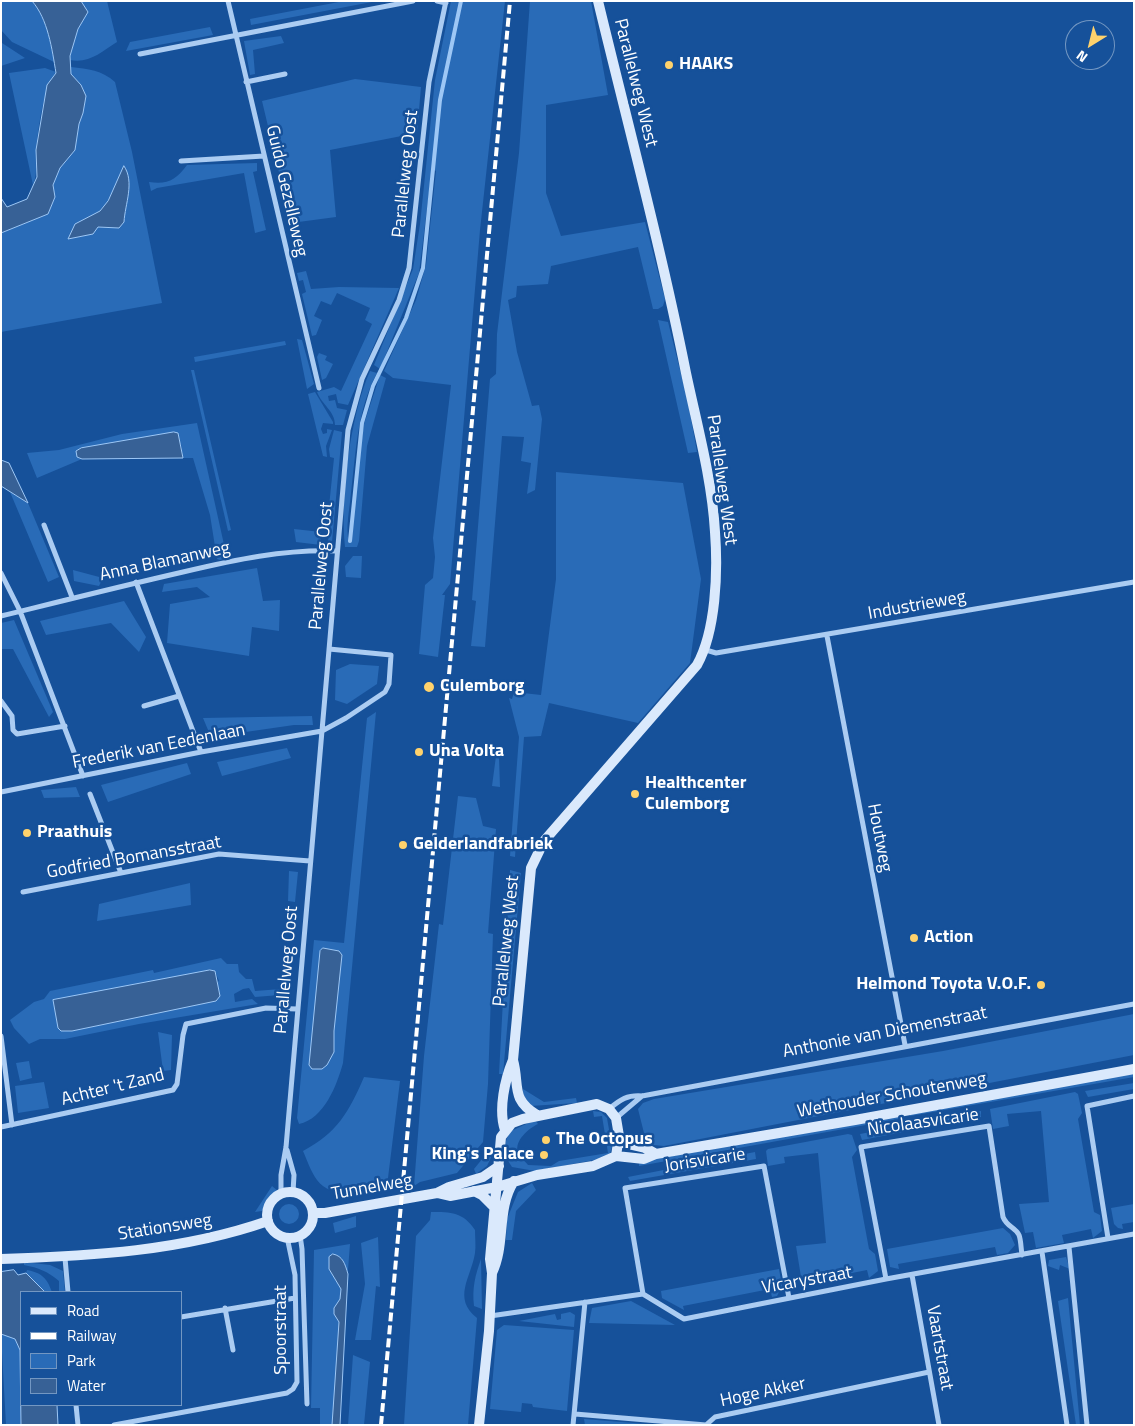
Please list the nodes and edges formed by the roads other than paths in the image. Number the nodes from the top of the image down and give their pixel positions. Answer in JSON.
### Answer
{"nodes":[{"id":1,"x":228,"y":1,"type":"edge"},
{"id":2,"x":413,"y":1,"type":"edge"},
{"id":3,"x":437,"y":1,"type":"edge"},
{"id":4,"x":598,"y":1,"type":"edge"},
{"id":5,"x":446,"y":2,"type":"edge"},
{"id":6,"x":235,"y":35,"type":"junction"},
{"id":7,"x":140,"y":54,"type":"dead end"},
{"id":8,"x":285,"y":74,"type":"dead end"},
{"id":9,"x":246,"y":82,"type":"junction"},
{"id":10,"x":264,"y":156,"type":"junction"},
{"id":11,"x":181,"y":161,"type":"dead end"},
{"id":12,"x":319,"y":388,"type":"dead end"},
{"id":13,"x":44,"y":525,"type":"dead end"},
{"id":14,"x":337,"y":550,"type":"junction"},
{"id":15,"x":1,"y":573,"type":"edge"},
{"id":16,"x":136,"y":582,"type":"junction"},
{"id":17,"x":1134,"y":582,"type":"edge"},
{"id":18,"x":72,"y":597,"type":"junction"},
{"id":19,"x":20,"y":611,"type":"junction"},
{"id":20,"x":1,"y":616,"type":"edge"},
{"id":21,"x":827,"y":636,"type":"junction"},
{"id":22,"x":328,"y":649,"type":"junction"},
{"id":23,"x":706,"y":650,"type":"junction"},
{"id":24,"x":179,"y":696,"type":"junction"},
{"id":25,"x":1,"y":701,"type":"edge"},
{"id":26,"x":144,"y":706,"type":"dead end"},
{"id":27,"x":64,"y":726,"type":"junction"},
{"id":28,"x":322,"y":731,"type":"junction"},
{"id":29,"x":201,"y":752,"type":"junction"},
{"id":30,"x":83,"y":776,"type":"junction"},
{"id":31,"x":1,"y":792,"type":"edge"},
{"id":32,"x":90,"y":794,"type":"dead end"},
{"id":33,"x":310,"y":861,"type":"junction"},
{"id":34,"x":121,"y":873,"type":"junction"},
{"id":35,"x":23,"y":892,"type":"dead end"},
{"id":36,"x":1134,"y":1004,"type":"edge"},
{"id":37,"x":297,"y":1009,"type":"junction"},
{"id":38,"x":1,"y":1036,"type":"edge"},
{"id":39,"x":905,"y":1045,"type":"junction"},
{"id":40,"x":512,"y":1060,"type":"junction"},
{"id":41,"x":1134,"y":1069,"type":"edge"},
{"id":42,"x":642,"y":1096,"type":"junction"},
{"id":43,"x":1134,"y":1096,"type":"edge"},
{"id":44,"x":610,"y":1109,"type":"junction"},
{"id":45,"x":537,"y":1115,"type":"junction"},
{"id":46,"x":616,"y":1118,"type":"junction"},
{"id":47,"x":12,"y":1125,"type":"junction"},
{"id":48,"x":1,"y":1127,"type":"edge"},
{"id":49,"x":505,"y":1130,"type":"junction"},
{"id":50,"x":619,"y":1142,"type":"junction"},
{"id":51,"x":286,"y":1147,"type":"junction"},
{"id":52,"x":656,"y":1154,"type":"junction"},
{"id":53,"x":616,"y":1156,"type":"junction"},
{"id":54,"x":499,"y":1166,"type":"junction"},
{"id":55,"x":514,"y":1182,"type":"junction"},
{"id":56,"x":497,"y":1186,"type":"junction"},
{"id":57,"x":474,"y":1191,"type":"junction"},
{"id":58,"x":293,"y":1192,"type":"junction"},
{"id":59,"x":437,"y":1193,"type":"junction"},
{"id":60,"x":281,"y":1194,"type":"junction"},
{"id":61,"x":495,"y":1208,"type":"junction"},
{"id":62,"x":313,"y":1213,"type":"junction"},
{"id":63,"x":268,"y":1221,"type":"junction"},
{"id":64,"x":1134,"y":1234,"type":"edge"},
{"id":65,"x":300,"y":1235,"type":"junction"},
{"id":66,"x":287,"y":1237,"type":"junction"},
{"id":67,"x":1108,"y":1238,"type":"junction"},
{"id":68,"x":1069,"y":1247,"type":"junction"},
{"id":69,"x":1042,"y":1252,"type":"junction"},
{"id":70,"x":1022,"y":1255,"type":"junction"},
{"id":71,"x":65,"y":1258,"type":"junction"},
{"id":72,"x":1,"y":1259,"type":"edge"},
{"id":73,"x":492,"y":1273,"type":"junction"},
{"id":74,"x":912,"y":1275,"type":"junction"},
{"id":75,"x":886,"y":1279,"type":"junction"},
{"id":76,"x":68,"y":1291,"type":"edge"},
{"id":77,"x":643,"y":1294,"type":"junction"},
{"id":78,"x":295,"y":1298,"type":"junction"},
{"id":79,"x":789,"y":1298,"type":"junction"},
{"id":80,"x":585,"y":1302,"type":"junction"},
{"id":81,"x":225,"y":1308,"type":"junction"},
{"id":82,"x":490,"y":1316,"type":"junction"},
{"id":83,"x":182,"y":1317,"type":"edge"},
{"id":84,"x":233,"y":1350,"type":"dead end"},
{"id":85,"x":929,"y":1372,"type":"junction"},
{"id":86,"x":307,"y":1404,"type":"dead end"},
{"id":87,"x":76,"y":1406,"type":"edge"},
{"id":88,"x":574,"y":1414,"type":"junction"},
{"id":89,"x":78,"y":1425,"type":"edge"},
{"id":90,"x":114,"y":1425,"type":"edge"},
{"id":91,"x":479,"y":1425,"type":"edge"},
{"id":92,"x":573,"y":1425,"type":"edge"},
{"id":93,"x":706,"y":1425,"type":"edge"},
{"id":94,"x":939,"y":1425,"type":"edge"},
{"id":95,"x":1067,"y":1425,"type":"edge"},
{"id":96,"x":1087,"y":1425,"type":"edge"}],
"edges":[{"from":1,"to":6,"type":"street","name":"Guido Gezelleweg"},
{"from":2,"to":6,"type":"street"},
{"from":3,"to":5,"type":"street"},
{"from":4,"to":23,"type":"street","name":"Parallelweg West"},
{"from":5,"to":14,"type":"street","name":"Parallelweg Oost"},
{"from":6,"to":7,"type":"street"},
{"from":6,"to":9,"type":"street","name":"Guido Gezelleweg"},
{"from":8,"to":9,"type":"street"},
{"from":9,"to":10,"type":"street","name":"Guido Gezelleweg"},
{"from":10,"to":11,"type":"street"},
{"from":10,"to":12,"type":"street","name":"Guido Gezelleweg"},
{"from":13,"to":18,"type":"street"},
{"from":14,"to":16,"type":"street","name":"Anna Blamanweg"},
{"from":14,"to":22,"type":"street","name":"Parallelweg Oost"},
{"from":15,"to":19,"type":"street"},
{"from":16,"to":18,"type":"street","name":"Anna Blamanweg"},
{"from":16,"to":24,"type":"street"},
{"from":17,"to":21,"type":"street","name":"Industrieweg"},
{"from":18,"to":19,"type":"street","name":"Anna Blamanweg"},
{"from":19,"to":20,"type":"street","name":"Anna Blamanweg"},
{"from":19,"to":27,"type":"street"},
{"from":21,"to":23,"type":"street","name":"Industrieweg"},
{"from":21,"to":39,"type":"street","name":"Houtweg"},
{"from":22,"to":28,"type":"street","name":"Parallelweg Oost"},
{"from":22,"to":28,"type":"street"},
{"from":23,"to":40,"type":"street","name":"Parallelweg West"},
{"from":24,"to":26,"type":"street"},
{"from":24,"to":29,"type":"street"},
{"from":25,"to":27,"type":"street"},
{"from":27,"to":30,"type":"street"},
{"from":28,"to":29,"type":"street","name":"Frederik van Eedenlaan"},
{"from":28,"to":33,"type":"street","name":"Parallelweg Oost"},
{"from":29,"to":30,"type":"street","name":"Frederik van Eedenlaan"},
{"from":30,"to":31,"type":"street","name":"Frederik van Eedenlaan"},
{"from":32,"to":34,"type":"street"},
{"from":33,"to":34,"type":"street","name":"Godfried Bomansstraat"},
{"from":33,"to":37,"type":"street","name":"Parallelweg Oost"},
{"from":34,"to":35,"type":"street","name":"Godfried Bomansstraat"},
{"from":36,"to":39,"type":"street","name":"Anthonie van Diemenstraat"},
{"from":37,"to":47,"type":"street","name":"Achter 't Zand"},
{"from":37,"to":51,"type":"street","name":"Parallelweg Oost"},
{"from":38,"to":47,"type":"street"},
{"from":39,"to":42,"type":"street","name":"Anthonie van Diemenstraat"},
{"from":40,"to":45,"type":"street","name":"Parallelweg West"},
{"from":40,"to":49,"type":"street","name":"Parallelweg West"},
{"from":41,"to":52,"type":"street","name":"Wethouder Schoutenweg"},
{"from":42,"to":44,"type":"street","name":"Anthonie van Diemenstraat"},
{"from":42,"to":46,"type":"street","name":"Anthonie van Diemenstraat"},
{"from":43,"to":67,"type":"street"},
{"from":44,"to":45,"type":"street"},
{"from":44,"to":46,"type":"street"},
{"from":45,"to":49,"type":"street"},
{"from":46,"to":50,"type":"street"},
{"from":47,"to":48,"type":"street","name":"Achter 't Zand"},
{"from":49,"to":54,"type":"street","name":"Parallelweg West"},
{"from":50,"to":52,"type":"street"},
{"from":50,"to":53,"type":"street"},
{"from":51,"to":58,"type":"street","name":"Parallelweg Oost"},
{"from":51,"to":60,"type":"street","name":"Parallelweg Oost"},
{"from":52,"to":53,"type":"street","name":"Wethouder Schoutenweg"},
{"from":53,"to":55,"type":"street"},
{"from":54,"to":55,"type":"street"},
{"from":54,"to":56,"type":"street","name":"Parallelweg West"},
{"from":54,"to":59,"type":"street","name":"Tunnelweg"},
{"from":55,"to":56,"type":"street"},
{"from":55,"to":73,"type":"street"},
{"from":56,"to":57,"type":"street","name":"Tunnelweg"},
{"from":56,"to":61,"type":"street","name":"Parallelweg West"},
{"from":57,"to":59,"type":"street","name":"Tunnelweg"},
{"from":57,"to":61,"type":"street"},
{"from":58,"to":60,"type":"street"},
{"from":58,"to":62,"type":"street"},
{"from":59,"to":62,"type":"street","name":"Tunnelweg"},
{"from":60,"to":63,"type":"street"},
{"from":61,"to":73,"type":"street","name":"Parallelweg West"},
{"from":62,"to":65,"type":"street"},
{"from":63,"to":66,"type":"street"},
{"from":63,"to":71,"type":"street","name":"Stationsweg"},
{"from":64,"to":67,"type":"street","name":"Vicarystraat"},
{"from":65,"to":66,"type":"street"},
{"from":65,"to":86,"type":"street","name":"Spoorstraat"},
{"from":66,"to":78,"type":"street","name":"Spoorstraat"},
{"from":67,"to":68,"type":"street","name":"Vicarystraat"},
{"from":68,"to":69,"type":"street","name":"Vicarystraat"},
{"from":68,"to":96,"type":"street"},
{"from":69,"to":70,"type":"street","name":"Vicarystraat"},
{"from":69,"to":95,"type":"street"},
{"from":70,"to":74,"type":"street","name":"Vicarystraat"},
{"from":70,"to":75,"type":"street","name":"Nicolaasvicarie"},
{"from":71,"to":72,"type":"street","name":"Stationsweg"},
{"from":71,"to":76,"type":"street"},
{"from":73,"to":82,"type":"street"},
{"from":74,"to":75,"type":"street","name":"Vicarystraat"},
{"from":74,"to":85,"type":"street","name":"Vaartstraat"},
{"from":75,"to":79,"type":"street","name":"Vicarystraat"},
{"from":77,"to":79,"type":"street","name":"Vicarystraat"},
{"from":77,"to":79,"type":"street","name":"Jorisvicarie"},
{"from":77,"to":80,"type":"street"},
{"from":78,"to":81,"type":"street"},
{"from":78,"to":90,"type":"street","name":"Spoorstraat"},
{"from":80,"to":82,"type":"street"},
{"from":80,"to":88,"type":"street"},
{"from":81,"to":83,"type":"street"},
{"from":81,"to":84,"type":"street"},
{"from":82,"to":91,"type":"street"},
{"from":85,"to":93,"type":"street","name":"Hoge Akker"},
{"from":85,"to":94,"type":"street","name":"Vaartstraat"},
{"from":87,"to":89,"type":"street"},
{"from":88,"to":92,"type":"street"},
{"from":88,"to":93,"type":"street","name":"Hoge Akker"}]}
